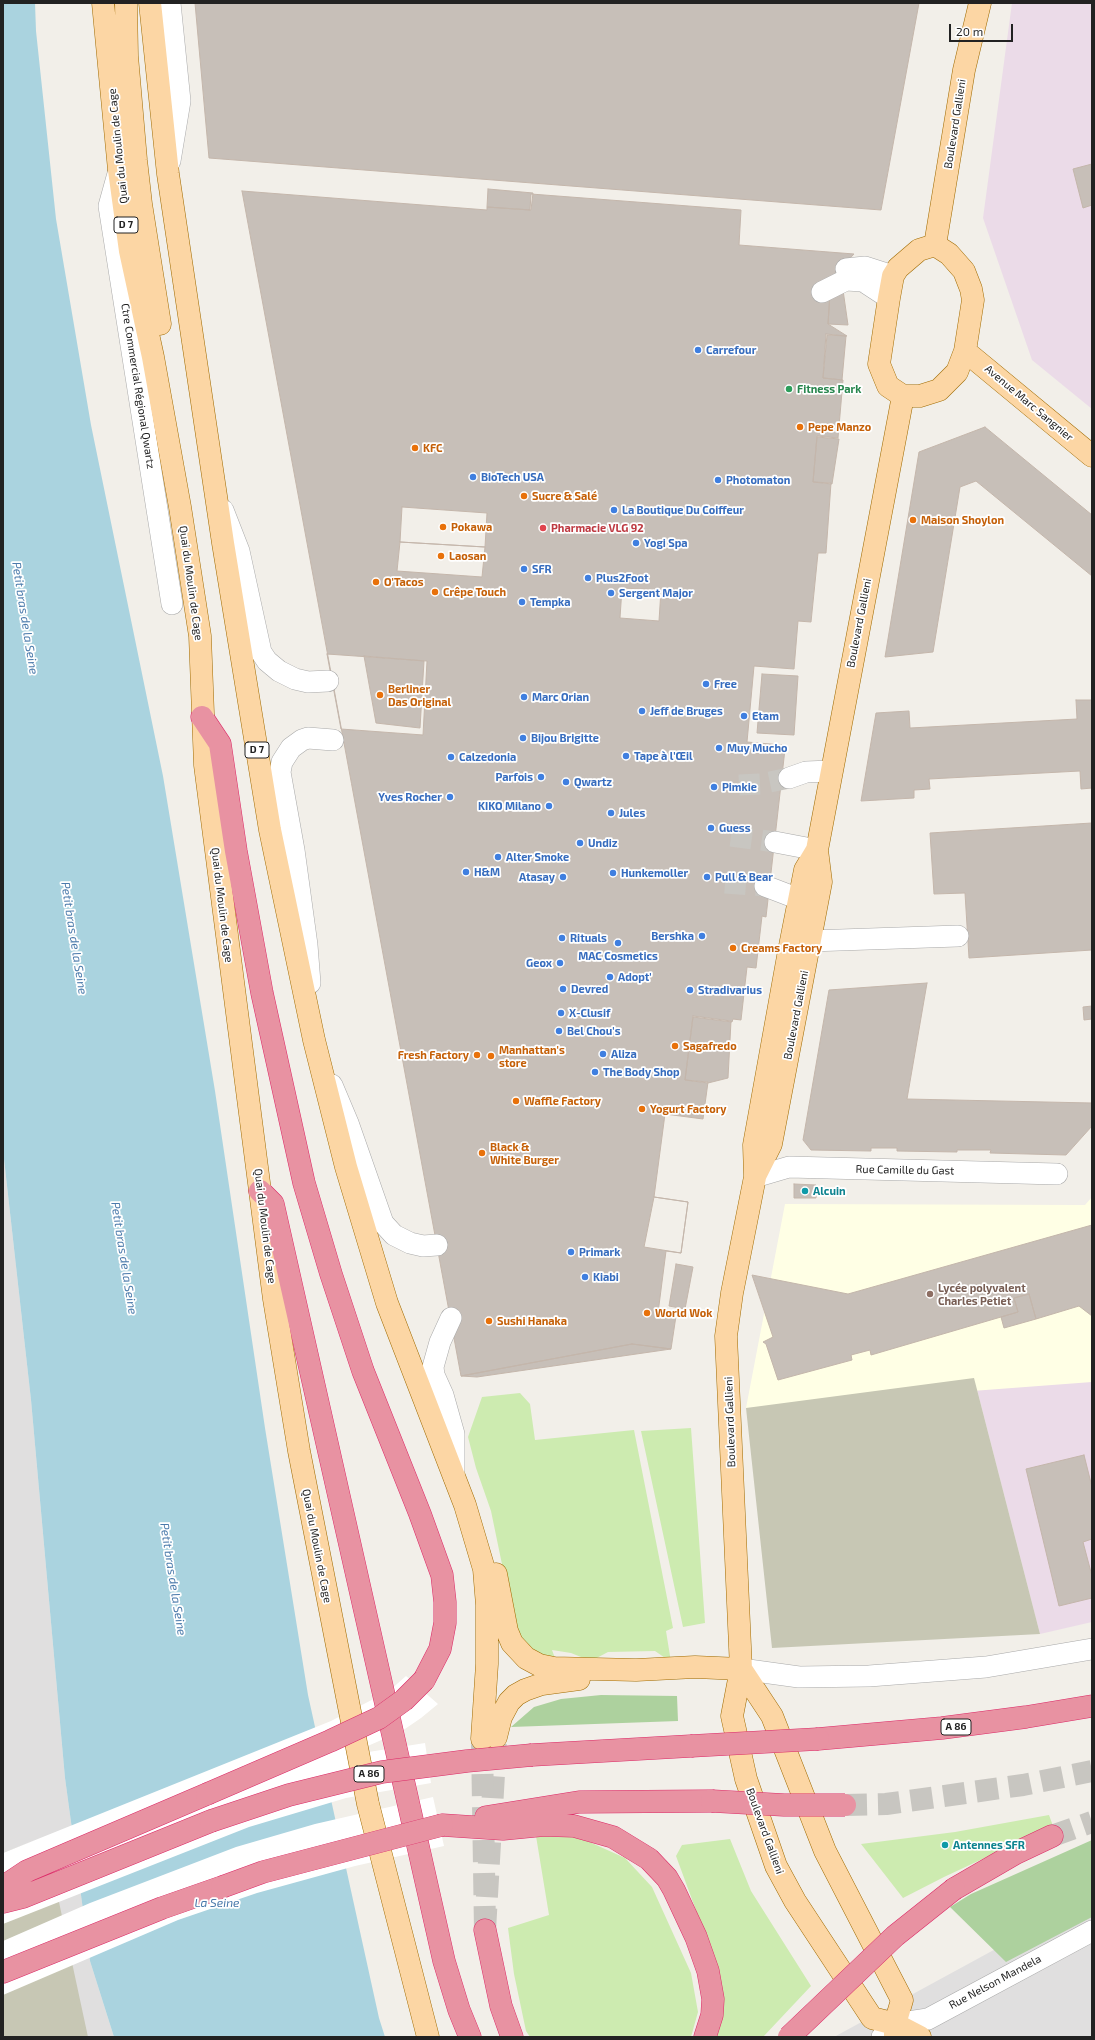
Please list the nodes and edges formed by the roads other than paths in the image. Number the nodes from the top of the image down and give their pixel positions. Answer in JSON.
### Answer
{"nodes":[{"id":1,"x":103,"y":3,"type":"edge"},
{"id":2,"x":112,"y":3,"type":"edge"},
{"id":3,"x":126,"y":3,"type":"edge"},
{"id":4,"x":150,"y":3,"type":"edge"},
{"id":5,"x":170,"y":3,"type":"edge"},
{"id":6,"x":980,"y":3,"type":"edge"},
{"id":7,"x":112,"y":90,"type":"junction"},
{"id":8,"x":119,"y":170,"type":"junction"},
{"id":9,"x":168,"y":174,"type":"junction"},
{"id":10,"x":935,"y":245,"type":"junction"},
{"id":11,"x":894,"y":276,"type":"junction"},
{"id":12,"x":888,"y":298,"type":"junction"},
{"id":13,"x":965,"y":351,"type":"junction"},
{"id":14,"x":153,"y":357,"type":"junction"},
{"id":15,"x":903,"y":396,"type":"junction"},
{"id":16,"x":1092,"y":456,"type":"edge"},
{"id":17,"x":214,"y":486,"type":"junction"},
{"id":18,"x":172,"y":604,"type":"dead end"},
{"id":19,"x":328,"y":681,"type":"dead end"},
{"id":20,"x":202,"y":717,"type":"junction"},
{"id":21,"x":333,"y":740,"type":"dead end"},
{"id":22,"x":831,"y":771,"type":"junction"},
{"id":23,"x":789,"y":778,"type":"tunnel mouth"},
{"id":24,"x":775,"y":842,"type":"tunnel mouth"},
{"id":25,"x":817,"y":850,"type":"junction"},
{"id":26,"x":765,"y":886,"type":"tunnel mouth"},
{"id":27,"x":799,"y":899,"type":"junction"},
{"id":28,"x":958,"y":936,"type":"dead end"},
{"id":29,"x":810,"y":941,"type":"junction"},
{"id":30,"x":795,"y":1019,"type":"junction"},
{"id":31,"x":314,"y":1040,"type":"junction"},
{"id":32,"x":1057,"y":1174,"type":"dead end"},
{"id":33,"x":755,"y":1177,"type":"junction"},
{"id":34,"x":260,"y":1191,"type":"junction"},
{"id":35,"x":438,"y":1245,"type":"dead end"},
{"id":36,"x":451,"y":1318,"type":"dead end"},
{"id":37,"x":454,"y":1477,"type":"junction"},
{"id":38,"x":1092,"y":1649,"type":"edge"},
{"id":39,"x":741,"y":1670,"type":"junction"},
{"id":40,"x":1092,"y":1706,"type":"edge"},
{"id":41,"x":844,"y":1806,"type":"tunnel mouth"},
{"id":42,"x":442,"y":1825,"type":"junction"},
{"id":43,"x":1052,"y":1836,"type":"tunnel mouth"},
{"id":44,"x":3,"y":1888,"type":"edge"},
{"id":45,"x":3,"y":1902,"type":"edge"},
{"id":46,"x":394,"y":1911,"type":"junction"},
{"id":47,"x":485,"y":1930,"type":"dead end"},
{"id":48,"x":1092,"y":1931,"type":"edge"},
{"id":49,"x":3,"y":1972,"type":"edge"},
{"id":50,"x":890,"y":2033,"type":"edge"},
{"id":51,"x":418,"y":2037,"type":"edge"},
{"id":52,"x":428,"y":2037,"type":"edge"},
{"id":53,"x":470,"y":2037,"type":"edge"},
{"id":54,"x":512,"y":2037,"type":"edge"},
{"id":55,"x":706,"y":2037,"type":"edge"},
{"id":56,"x":789,"y":2037,"type":"edge"},
{"id":57,"x":920,"y":2037,"type":"edge"}],
"edges":[{"from":1,"to":7,"type":"main road","name":"Quai du Moulin de Cage","number":"D 7"},
{"from":2,"to":7,"type":"main road"},
{"from":3,"to":14,"type":"main road"},
{"from":4,"to":9,"type":"main road","number":"D 7"},
{"from":5,"to":9,"type":"street"},
{"from":6,"to":10,"type":"main road","name":"Boulevard Gallieni"},
{"from":7,"to":8,"type":"main road","name":"Quai du Moulin de Cage","number":"D 7"},
{"from":8,"to":14,"type":"main road","name":"Quai du Moulin de Cage","number":"D 7"},
{"from":8,"to":18,"type":"street","name":"Ctre Commercial Régional Qwartz"},
{"from":9,"to":17,"type":"main road","number":"D 7"},
{"from":10,"to":11,"type":"main road"},
{"from":10,"to":13,"type":"main road"},
{"from":11,"to":12,"type":"main road"},
{"from":11,"to":12,"type":"street"},
{"from":12,"to":15,"type":"main road"},
{"from":13,"to":15,"type":"main road"},
{"from":13,"to":16,"type":"main road","name":"Avenue Marc Sangnier"},
{"from":14,"to":20,"type":"main road","name":"Quai du Moulin de Cage"},
{"from":15,"to":22,"type":"main road","name":"Boulevard Gallieni"},
{"from":17,"to":19,"type":"street"},
{"from":17,"to":31,"type":"main road","number":"D 7"},
{"from":20,"to":34,"type":"main road","name":"Quai du Moulin de Cage"},
{"from":20,"to":44,"type":"highway","bridge":true},
{"from":21,"to":31,"type":"street"},
{"from":22,"to":23,"type":"street"},
{"from":22,"to":25,"type":"main road","name":"Boulevard Gallieni"},
{"from":24,"to":25,"type":"street"},
{"from":25,"to":27,"type":"main road","name":"Boulevard Gallieni"},
{"from":25,"to":29,"type":"main road","name":"Boulevard Gallieni"},
{"from":26,"to":27,"type":"street"},
{"from":27,"to":30,"type":"street"},
{"from":27,"to":33,"type":"main road","name":"Boulevard Gallieni"},
{"from":28,"to":29,"type":"street"},
{"from":29,"to":30,"type":"main road","name":"Boulevard Gallieni"},
{"from":30,"to":33,"type":"main road","name":"Boulevard Gallieni"},
{"from":31,"to":35,"type":"street"},
{"from":31,"to":37,"type":"main road","number":"D 7"},
{"from":32,"to":33,"type":"street","name":"Rue Camille du Gast"},
{"from":33,"to":39,"type":"main road","name":"Boulevard Gallieni"},
{"from":34,"to":46,"type":"main road","name":"Quai du Moulin de Cage"},
{"from":34,"to":53,"type":"highway"},
{"from":36,"to":37,"type":"street"},
{"from":37,"to":39,"type":"main road"},
{"from":37,"to":39,"type":"main road"},
{"from":38,"to":39,"type":"street"},
{"from":39,"to":50,"type":"main road"},
{"from":39,"to":50,"type":"main road","name":"Boulevard Gallieni"},
{"from":40,"to":45,"type":"highway","number":"A 86","bridge":true},
{"from":41,"to":42,"type":"highway","bridge":true},
{"from":42,"to":49,"type":"highway","bridge":true},
{"from":42,"to":55,"type":"highway"},
{"from":43,"to":56,"type":"highway","bridge":true},
{"from":46,"to":51,"type":"main road"},
{"from":46,"to":52,"type":"main road"},
{"from":47,"to":54,"type":"highway"},
{"from":48,"to":50,"type":"street","name":"Rue Nelson Mandela"},
{"from":50,"to":57,"type":"main road","name":"Boulevard Gallieni"}]}
